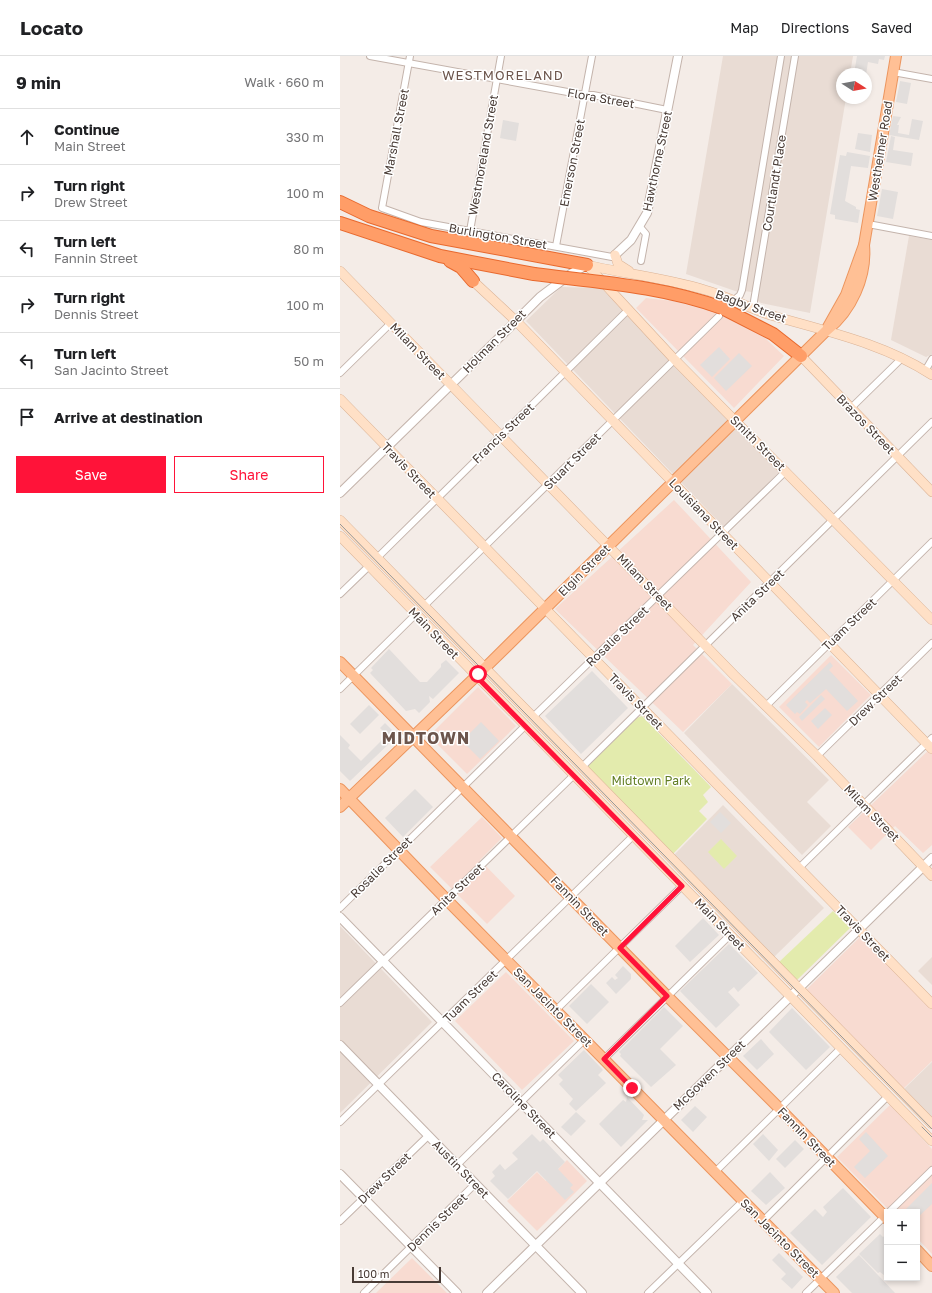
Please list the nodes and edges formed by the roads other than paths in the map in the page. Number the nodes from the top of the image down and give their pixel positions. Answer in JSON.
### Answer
{"nodes":[{"id":1,"x":370,"y":56,"type":"edge"},
{"id":2,"x":410,"y":56,"type":"edge"},
{"id":3,"x":501,"y":56,"type":"edge"},
{"id":4,"x":592,"y":56,"type":"edge"},
{"id":5,"x":678,"y":56,"type":"edge"},
{"id":6,"x":781,"y":56,"type":"edge"},
{"id":7,"x":795,"y":56,"type":"edge"},
{"id":8,"x":896,"y":56,"type":"edge"},
{"id":9,"x":409,"y":63,"type":"junction"},
{"id":10,"x":893,"y":72,"type":"junction"},
{"id":11,"x":497,"y":79,"type":"junction"},
{"id":12,"x":932,"y":79,"type":"edge"},
{"id":13,"x":584,"y":95,"type":"junction"},
{"id":14,"x":667,"y":110,"type":"junction"},
{"id":15,"x":770,"y":120,"type":"junction"},
{"id":16,"x":784,"y":122,"type":"junction"},
{"id":17,"x":757,"y":200,"type":"junction"},
{"id":18,"x":340,"y":202,"type":"edge"},
{"id":19,"x":770,"y":202,"type":"junction"},
{"id":20,"x":382,"y":208,"type":"joint"},
{"id":21,"x":340,"y":223,"type":"edge"},
{"id":22,"x":868,"y":224,"type":"junction"},
{"id":23,"x":640,"y":227,"type":"junction"},
{"id":24,"x":470,"y":231,"type":"junction"},
{"id":25,"x":932,"y":236,"type":"edge"},
{"id":26,"x":556,"y":246,"type":"junction"},
{"id":27,"x":440,"y":256,"type":"junction"},
{"id":28,"x":615,"y":256,"type":"junction"},
{"id":29,"x":641,"y":261,"type":"dead end"},
{"id":30,"x":587,"y":265,"type":"junction"},
{"id":31,"x":341,"y":274,"type":"edge"},
{"id":32,"x":745,"y":274,"type":"junction"},
{"id":33,"x":637,"y":275,"type":"junction"},
{"id":34,"x":758,"y":276,"type":"junction"},
{"id":35,"x":473,"y":281,"type":"joint"},
{"id":36,"x":734,"y":300,"type":"junction"},
{"id":37,"x":629,"y":309,"type":"junction"},
{"id":38,"x":754,"y":309,"type":"junction"},
{"id":39,"x":721,"y":312,"type":"junction"},
{"id":40,"x":516,"y":321,"type":"junction"},
{"id":41,"x":391,"y":323,"type":"junction"},
{"id":42,"x":827,"y":330,"type":"junction"},
{"id":43,"x":800,"y":356,"type":"junction"},
{"id":44,"x":901,"y":359,"type":"junction"},
{"id":45,"x":932,"y":359,"type":"edge"},
{"id":46,"x":675,"y":360,"type":"junction"},
{"id":47,"x":340,"y":373,"type":"edge"},
{"id":48,"x":565,"y":373,"type":"junction"},
{"id":49,"x":929,"y":373,"type":"edge"},
{"id":50,"x":451,"y":385,"type":"junction"},
{"id":51,"x":340,"y":399,"type":"edge"},
{"id":52,"x":851,"y":408,"type":"junction"},
{"id":53,"x":736,"y":420,"type":"junction"},
{"id":54,"x":612,"y":422,"type":"junction"},
{"id":55,"x":932,"y":422,"type":"edge"},
{"id":56,"x":502,"y":435,"type":"junction"},
{"id":57,"x":388,"y":447,"type":"junction"},
{"id":58,"x":898,"y":456,"type":"junction"},
{"id":59,"x":786,"y":471,"type":"junction"},
{"id":60,"x":673,"y":482,"type":"junction"},
{"id":61,"x":549,"y":484,"type":"junction"},
{"id":62,"x":932,"y":492,"type":"edge"},
{"id":63,"x":340,"y":493,"type":"edge"},
{"id":64,"x":437,"y":499,"type":"junction"},
{"id":65,"x":340,"y":520,"type":"edge"},
{"id":66,"x":834,"y":520,"type":"junction"},
{"id":67,"x":722,"y":534,"type":"junction"},
{"id":68,"x":340,"y":536,"type":"edge"},
{"id":69,"x":932,"y":542,"type":"edge"},
{"id":70,"x":609,"y":545,"type":"junction"},
{"id":71,"x":484,"y":547,"type":"junction"},
{"id":72,"x":377,"y":558,"type":"junction"},
{"id":73,"x":369,"y":566,"type":"junction"},
{"id":74,"x":894,"y":580,"type":"junction"},
{"id":75,"x":771,"y":582,"type":"junction"},
{"id":76,"x":340,"y":594,"type":"edge"},
{"id":77,"x":658,"y":596,"type":"junction"},
{"id":78,"x":424,"y":606,"type":"junction"},
{"id":79,"x":545,"y":608,"type":"junction"},
{"id":80,"x":416,"y":614,"type":"junction"},
{"id":81,"x":932,"y":620,"type":"edge"},
{"id":82,"x":830,"y":643,"type":"junction"},
{"id":83,"x":932,"y":643,"type":"edge"},
{"id":84,"x":706,"y":645,"type":"junction"},
{"id":85,"x":594,"y":658,"type":"junction"},
{"id":86,"x":340,"y":662,"type":"edge"},
{"id":87,"x":485,"y":668,"type":"junction"},
{"id":88,"x":353,"y":676,"type":"junction"},
{"id":89,"x":476,"y":676,"type":"junction"},
{"id":90,"x":340,"y":689,"type":"edge"},
{"id":91,"x":880,"y":694,"type":"junction"},
{"id":92,"x":766,"y":706,"type":"junction"},
{"id":93,"x":642,"y":708,"type":"junction"},
{"id":94,"x":533,"y":717,"type":"junction"},
{"id":95,"x":525,"y":726,"type":"junction"},
{"id":96,"x":413,"y":736,"type":"junction"},
{"id":97,"x":930,"y":743,"type":"edge"},
{"id":98,"x":817,"y":756,"type":"junction"},
{"id":99,"x":582,"y":767,"type":"junction"},
{"id":100,"x":574,"y":775,"type":"junction"},
{"id":101,"x":463,"y":786,"type":"junction"},
{"id":102,"x":340,"y":789,"type":"edge"},
{"id":103,"x":349,"y":798,"type":"junction"},
{"id":104,"x":864,"y":805,"type":"junction"},
{"id":105,"x":340,"y":807,"type":"edge"},
{"id":106,"x":510,"y":836,"type":"junction"},
{"id":107,"x":634,"y":836,"type":"junction"},
{"id":108,"x":400,"y":849,"type":"junction"},
{"id":109,"x":932,"y":858,"type":"edge"},
{"id":110,"x":923,"y":867,"type":"junction"},
{"id":111,"x":799,"y":868,"type":"junction"},
{"id":112,"x":932,"y":876,"type":"edge"},
{"id":113,"x":682,"y":886,"type":"junction"},
{"id":114,"x":571,"y":897,"type":"junction"},
{"id":115,"x":446,"y":899,"type":"junction"},
{"id":116,"x":340,"y":908,"type":"edge"},
{"id":117,"x":340,"y":917,"type":"edge"},
{"id":118,"x":859,"y":929,"type":"junction"},
{"id":119,"x":730,"y":935,"type":"junction"},
{"id":120,"x":620,"y":948,"type":"junction"},
{"id":121,"x":506,"y":960,"type":"junction"},
{"id":122,"x":383,"y":961,"type":"junction"},
{"id":123,"x":799,"y":988,"type":"junction"},
{"id":124,"x":667,"y":996,"type":"junction"},
{"id":125,"x":790,"y":996,"type":"junction"},
{"id":126,"x":340,"y":1003,"type":"edge"},
{"id":127,"x":932,"y":1004,"type":"edge"},
{"id":128,"x":556,"y":1010,"type":"junction"},
{"id":129,"x":443,"y":1022,"type":"junction"},
{"id":130,"x":585,"y":1040,"type":"junction"},
{"id":131,"x":340,"y":1045,"type":"edge"},
{"id":132,"x":841,"y":1048,"type":"junction"},
{"id":133,"x":728,"y":1057,"type":"junction"},
{"id":134,"x":604,"y":1059,"type":"junction"},
{"id":135,"x":378,"y":1085,"type":"junction"},
{"id":136,"x":888,"y":1096,"type":"junction"},
{"id":137,"x":521,"y":1102,"type":"junction"},
{"id":138,"x":779,"y":1108,"type":"junction"},
{"id":139,"x":664,"y":1120,"type":"junction"},
{"id":140,"x":340,"y":1122,"type":"edge"},
{"id":141,"x":932,"y":1124,"type":"edge"},
{"id":142,"x":428,"y":1136,"type":"junction"},
{"id":143,"x":932,"y":1141,"type":"edge"},
{"id":144,"x":827,"y":1157,"type":"junction"},
{"id":145,"x":457,"y":1165,"type":"junction"},
{"id":146,"x":932,"y":1170,"type":"edge"},
{"id":147,"x":715,"y":1172,"type":"junction"},
{"id":148,"x":340,"y":1174,"type":"edge"},
{"id":149,"x":600,"y":1183,"type":"junction"},
{"id":150,"x":475,"y":1184,"type":"junction"},
{"id":151,"x":363,"y":1198,"type":"junction"},
{"id":152,"x":743,"y":1201,"type":"junction"},
{"id":153,"x":893,"y":1209,"type":"edge"},
{"id":154,"x":884,"y":1212,"type":"edge"},
{"id":155,"x":884,"y":1218,"type":"edge"},
{"id":156,"x":763,"y":1221,"type":"junction"},
{"id":157,"x":340,"y":1222,"type":"edge"},
{"id":158,"x":411,"y":1246,"type":"junction"},
{"id":159,"x":535,"y":1246,"type":"junction"},
{"id":160,"x":920,"y":1253,"type":"edge"},
{"id":161,"x":678,"y":1264,"type":"junction"},
{"id":162,"x":932,"y":1266,"type":"edge"},
{"id":163,"x":821,"y":1279,"type":"junction"},
{"id":164,"x":364,"y":1293,"type":"edge"},
{"id":165,"x":457,"y":1293,"type":"edge"},
{"id":166,"x":487,"y":1293,"type":"edge"},
{"id":167,"x":582,"y":1293,"type":"edge"},
{"id":168,"x":648,"y":1293,"type":"edge"},
{"id":169,"x":707,"y":1293,"type":"edge"},
{"id":170,"x":806,"y":1293,"type":"edge"},
{"id":171,"x":834,"y":1293,"type":"edge"}],
"edges":[{"from":1,"to":9,"type":"street","name":"Flora Street"},
{"from":2,"to":9,"type":"street","name":"Marshall Street"},
{"from":3,"to":11,"type":"street","name":"Westmoreland Street"},
{"from":4,"to":13,"type":"street","name":"Emerson Street"},
{"from":5,"to":14,"type":"street","name":"Hawthorne Street"},
{"from":6,"to":15,"type":"street","name":"Courtlandt Place"},
{"from":7,"to":16,"type":"street","name":"Courtlandt Place"},
{"from":8,"to":10,"type":"main road","name":"Westheimer Road"},
{"from":9,"to":11,"type":"street","name":"Flora Street"},
{"from":9,"to":20,"type":"street","name":"Marshall Street"},
{"from":10,"to":12,"type":"street"},
{"from":10,"to":22,"type":"main road","name":"Westheimer Road"},
{"from":11,"to":13,"type":"street","name":"Flora Street"},
{"from":11,"to":24,"type":"street","name":"Westmoreland Street"},
{"from":13,"to":14,"type":"street","name":"Flora Street"},
{"from":13,"to":26,"type":"street","name":"Emerson Street"},
{"from":14,"to":23,"type":"street","name":"Hawthorne Street"},
{"from":15,"to":16,"type":"street"},
{"from":15,"to":17,"type":"street","name":"Courtlandt Place"},
{"from":16,"to":19,"type":"street","name":"Courtlandt Place"},
{"from":17,"to":19,"type":"street"},
{"from":17,"to":32,"type":"street","name":"Courtlandt Place"},
{"from":18,"to":30,"type":"highway"},
{"from":19,"to":34,"type":"street","name":"Courtlandt Place"},
{"from":20,"to":24,"type":"street","name":"Burlington Street"},
{"from":21,"to":27,"type":"highway"},
{"from":22,"to":25,"type":"street"},
{"from":22,"to":42,"type":"main road","name":"Westheimer Road"},
{"from":23,"to":28,"type":"street","name":"Hawthorne Street"},
{"from":23,"to":29,"type":"street"},
{"from":24,"to":26,"type":"street","name":"Burlington Street"},
{"from":26,"to":28,"type":"street","name":"Burlington Street"},
{"from":27,"to":35,"type":"highway"},
{"from":27,"to":39,"type":"highway","bridge":true},
{"from":28,"to":33,"type":"main road"},
{"from":30,"to":33,"type":"main road","name":"Bagby Street"},
{"from":30,"to":37,"type":"main road","name":"Smith Street"},
{"from":30,"to":40,"type":"street","name":"Holman Street"},
{"from":31,"to":41,"type":"main road","name":"Milam Street"},
{"from":32,"to":34,"type":"street"},
{"from":32,"to":36,"type":"street","name":"Courtlandt Place"},
{"from":33,"to":36,"type":"main road","name":"Bagby Street"},
{"from":34,"to":38,"type":"street","name":"Courtlandt Place"},
{"from":35,"to":40,"type":"main road","name":"Louisiana Street"},
{"from":36,"to":38,"type":"main road","name":"Bagby Street"},
{"from":37,"to":46,"type":"main road","name":"Smith Street"},
{"from":37,"to":48,"type":"street","name":"Francis Street"},
{"from":38,"to":42,"type":"main road","name":"Bagby Street"},
{"from":39,"to":43,"type":"highway"},
{"from":39,"to":46,"type":"street","name":"Stuart Street"},
{"from":40,"to":48,"type":"main road","name":"Louisiana Street"},
{"from":40,"to":50,"type":"street","name":"Holman Street"},
{"from":41,"to":47,"type":"street"},
{"from":41,"to":50,"type":"main road","name":"Milam Street"},
{"from":42,"to":43,"type":"main road","name":"Elgin Street"},
{"from":42,"to":44,"type":"main road","name":"Bagby Street"},
{"from":43,"to":52,"type":"main road","name":"Brazos Street"},
{"from":43,"to":53,"type":"main road","name":"Elgin Street"},
{"from":44,"to":49,"type":"main road","name":"Bagby Street"},
{"from":44,"to":52,"type":"street"},
{"from":45,"to":49,"type":"street"},
{"from":46,"to":53,"type":"main road","name":"Smith Street"},
{"from":46,"to":54,"type":"street","name":"Stuart Street"},
{"from":48,"to":54,"type":"main road","name":"Louisiana Street"},
{"from":48,"to":56,"type":"street","name":"Francis Street"},
{"from":50,"to":56,"type":"main road","name":"Milam Street"},
{"from":50,"to":57,"type":"street","name":"Holman Street"},
{"from":51,"to":57,"type":"main road","name":"Travis Street"},
{"from":52,"to":58,"type":"main road","name":"Brazos Street"},
{"from":53,"to":59,"type":"main road","name":"Smith Street"},
{"from":53,"to":60,"type":"main road","name":"Elgin Street"},
{"from":54,"to":60,"type":"main road","name":"Louisiana Street"},
{"from":54,"to":61,"type":"street","name":"Stuart Street"},
{"from":55,"to":58,"type":"street","name":"Anita Street"},
{"from":56,"to":61,"type":"main road","name":"Milam Street"},
{"from":56,"to":64,"type":"street","name":"Francis Street"},
{"from":57,"to":63,"type":"street","name":"Holman Street"},
{"from":57,"to":64,"type":"main road","name":"Travis Street"},
{"from":58,"to":62,"type":"main road","name":"Brazos Street"},
{"from":58,"to":66,"type":"street","name":"Anita Street"},
{"from":59,"to":66,"type":"main road","name":"Smith Street"},
{"from":59,"to":67,"type":"street","name":"Rosalie Street"},
{"from":60,"to":67,"type":"main road","name":"Louisiana Street"},
{"from":60,"to":70,"type":"main road","name":"Elgin Street"},
{"from":61,"to":70,"type":"main road","name":"Milam Street"},
{"from":61,"to":71,"type":"street","name":"Stuart Street"},
{"from":64,"to":71,"type":"main road","name":"Travis Street"},
{"from":64,"to":72,"type":"street","name":"Francis Street"},
{"from":65,"to":72,"type":"main road","name":"Main Street"},
{"from":66,"to":74,"type":"main road","name":"Smith Street"},
{"from":66,"to":75,"type":"street","name":"Anita Street"},
{"from":67,"to":75,"type":"main road","name":"Louisiana Street"},
{"from":67,"to":77,"type":"street","name":"Rosalie Street"},
{"from":68,"to":73,"type":"main road","name":"Main Street"},
{"from":69,"to":74,"type":"street","name":"Tuam Street"},
{"from":70,"to":77,"type":"main road","name":"Milam Street"},
{"from":70,"to":79,"type":"main road","name":"Elgin Street"},
{"from":71,"to":78,"type":"street","name":"Stuart Street"},
{"from":71,"to":79,"type":"main road","name":"Travis Street"},
{"from":72,"to":78,"type":"main road","name":"Main Street"},
{"from":73,"to":76,"type":"street"},
{"from":73,"to":80,"type":"main road","name":"Main Street"},
{"from":74,"to":81,"type":"main road","name":"Smith Street"},
{"from":74,"to":82,"type":"street","name":"Tuam Street"},
{"from":75,"to":82,"type":"main road","name":"Louisiana Street"},
{"from":75,"to":84,"type":"street","name":"Anita Street"},
{"from":77,"to":84,"type":"main road","name":"Milam Street"},
{"from":77,"to":85,"type":"street","name":"Rosalie Street"},
{"from":78,"to":87,"type":"main road","name":"Main Street"},
{"from":79,"to":85,"type":"main road","name":"Travis Street"},
{"from":79,"to":87,"type":"main road","name":"Elgin Street"},
{"from":80,"to":88,"type":"street"},
{"from":80,"to":89,"type":"main road","name":"Main Street"},
{"from":82,"to":91,"type":"main road","name":"Louisiana Street"},
{"from":82,"to":92,"type":"street","name":"Tuam Street"},
{"from":83,"to":91,"type":"street","name":"Drew Street"},
{"from":84,"to":92,"type":"main road","name":"Milam Street"},
{"from":84,"to":93,"type":"street","name":"Anita Street"},
{"from":85,"to":93,"type":"main road","name":"Travis Street"},
{"from":85,"to":94,"type":"street","name":"Rosalie Street"},
{"from":86,"to":88,"type":"main road","name":"Fannin Street"},
{"from":87,"to":89,"type":"main road","name":"Elgin Street"},
{"from":87,"to":94,"type":"main road","name":"Main Street"},
{"from":88,"to":90,"type":"street"},
{"from":88,"to":96,"type":"main road","name":"Fannin Street"},
{"from":89,"to":95,"type":"main road","name":"Main Street"},
{"from":89,"to":96,"type":"main road","name":"Elgin Street"},
{"from":91,"to":97,"type":"main road","name":"Louisiana Street"},
{"from":91,"to":98,"type":"street","name":"Drew Street"},
{"from":92,"to":98,"type":"main road","name":"Milam Street"},
{"from":93,"to":99,"type":"street","name":"Anita Street"},
{"from":93,"to":111,"type":"main road","name":"Travis Street"},
{"from":94,"to":99,"type":"main road","name":"Main Street"},
{"from":95,"to":100,"type":"main road","name":"Main Street"},
{"from":95,"to":101,"type":"street","name":"Rosalie Street"},
{"from":96,"to":101,"type":"main road","name":"Fannin Street"},
{"from":96,"to":103,"type":"main road","name":"Elgin Street"},
{"from":97,"to":104,"type":"street"},
{"from":98,"to":104,"type":"main road","name":"Milam Street"},
{"from":99,"to":123,"type":"main road","name":"Main Street"},
{"from":100,"to":106,"type":"street","name":"Anita Street"},
{"from":100,"to":107,"type":"main road","name":"Main Street"},
{"from":101,"to":106,"type":"main road","name":"Fannin Street"},
{"from":101,"to":108,"type":"street","name":"Rosalie Street"},
{"from":102,"to":103,"type":"main road","name":"San Jacinto Street"},
{"from":103,"to":105,"type":"main road","name":"Elgin Street"},
{"from":103,"to":108,"type":"main road","name":"San Jacinto Street"},
{"from":104,"to":110,"type":"main road","name":"Milam Street"},
{"from":104,"to":111,"type":"street"},
{"from":106,"to":114,"type":"main road","name":"Fannin Street"},
{"from":106,"to":115,"type":"street","name":"Anita Street"},
{"from":107,"to":113,"type":"main road","name":"Main Street"},
{"from":107,"to":114,"type":"street","name":"Tuam Street"},
{"from":108,"to":115,"type":"main road","name":"San Jacinto Street"},
{"from":108,"to":116,"type":"street","name":"Rosalie Street"},
{"from":109,"to":110,"type":"street","name":"McGowen Street"},
{"from":110,"to":112,"type":"main road","name":"Milam Street"},
{"from":110,"to":118,"type":"street","name":"McGowen Street"},
{"from":111,"to":118,"type":"main road","name":"Travis Street"},
{"from":113,"to":119,"type":"main road","name":"Main Street"},
{"from":113,"to":120,"type":"street"},
{"from":114,"to":120,"type":"main road","name":"Fannin Street"},
{"from":114,"to":121,"type":"street","name":"Tuam Street"},
{"from":115,"to":121,"type":"main road","name":"San Jacinto Street"},
{"from":115,"to":122,"type":"street","name":"Anita Street"},
{"from":117,"to":122,"type":"street","name":"Caroline Street"},
{"from":118,"to":123,"type":"street","name":"McGowen Street"},
{"from":118,"to":127,"type":"main road","name":"Travis Street"},
{"from":119,"to":124,"type":"street"},
{"from":119,"to":125,"type":"main road","name":"Main Street"},
{"from":120,"to":124,"type":"main road","name":"Fannin Street"},
{"from":120,"to":128,"type":"street"},
{"from":121,"to":128,"type":"main road","name":"San Jacinto Street"},
{"from":121,"to":129,"type":"street","name":"Tuam Street"},
{"from":122,"to":126,"type":"street","name":"Anita Street"},
{"from":122,"to":129,"type":"street","name":"Caroline Street"},
{"from":123,"to":125,"type":"street","name":"McGowen Street"},
{"from":123,"to":141,"type":"main road","name":"Main Street"},
{"from":124,"to":133,"type":"main road","name":"Fannin Street"},
{"from":124,"to":134,"type":"street"},
{"from":125,"to":132,"type":"main road","name":"Main Street"},
{"from":125,"to":133,"type":"street","name":"McGowen Street"},
{"from":128,"to":130,"type":"main road","name":"San Jacinto Street"},
{"from":129,"to":135,"type":"street","name":"Tuam Street"},
{"from":129,"to":137,"type":"street","name":"Caroline Street"},
{"from":130,"to":134,"type":"main road","name":"San Jacinto Street"},
{"from":130,"to":137,"type":"street"},
{"from":131,"to":135,"type":"street","name":"Austin Street"},
{"from":132,"to":136,"type":"main road","name":"Main Street"},
{"from":132,"to":138,"type":"street"},
{"from":133,"to":138,"type":"main road","name":"Fannin Street"},
{"from":133,"to":139,"type":"street","name":"McGowen Street"},
{"from":134,"to":139,"type":"main road","name":"San Jacinto Street"},
{"from":135,"to":140,"type":"street","name":"Tuam Street"},
{"from":135,"to":142,"type":"street","name":"Austin Street"},
{"from":136,"to":143,"type":"main road","name":"Main Street"},
{"from":136,"to":144,"type":"street"},
{"from":137,"to":145,"type":"street"},
{"from":137,"to":149,"type":"street","name":"Caroline Street"},
{"from":138,"to":144,"type":"main road","name":"Fannin Street"},
{"from":138,"to":147,"type":"street"},
{"from":139,"to":147,"type":"main road","name":"San Jacinto Street"},
{"from":139,"to":149,"type":"street","name":"McGowen Street"},
{"from":142,"to":145,"type":"street","name":"Austin Street"},
{"from":142,"to":151,"type":"street","name":"Drew Street"},
{"from":144,"to":154,"type":"main road","name":"Fannin Street"},
{"from":144,"to":156,"type":"street"},
{"from":145,"to":150,"type":"street","name":"Austin Street"},
{"from":146,"to":153,"type":"street"},
{"from":147,"to":152,"type":"main road","name":"San Jacinto Street"},
{"from":148,"to":151,"type":"street"},
{"from":149,"to":159,"type":"street","name":"McGowen Street"},
{"from":149,"to":161,"type":"street","name":"Caroline Street"},
{"from":150,"to":158,"type":"street","name":"Dennis Street"},
{"from":150,"to":159,"type":"street","name":"Austin Street"},
{"from":151,"to":157,"type":"street","name":"Drew Street"},
{"from":151,"to":158,"type":"street"},
{"from":152,"to":156,"type":"main road","name":"San Jacinto Street"},
{"from":152,"to":161,"type":"street"},
{"from":155,"to":163,"type":"street"},
{"from":156,"to":163,"type":"main road","name":"San Jacinto Street"},
{"from":158,"to":164,"type":"street","name":"Dennis Street"},
{"from":158,"to":165,"type":"street"},
{"from":159,"to":166,"type":"street","name":"McGowen Street"},
{"from":159,"to":167,"type":"street","name":"Austin Street"},
{"from":160,"to":162,"type":"main road"},
{"from":161,"to":168,"type":"street"},
{"from":161,"to":169,"type":"street","name":"Caroline Street"},
{"from":163,"to":170,"type":"street"},
{"from":163,"to":171,"type":"main road","name":"San Jacinto Street"}]}
